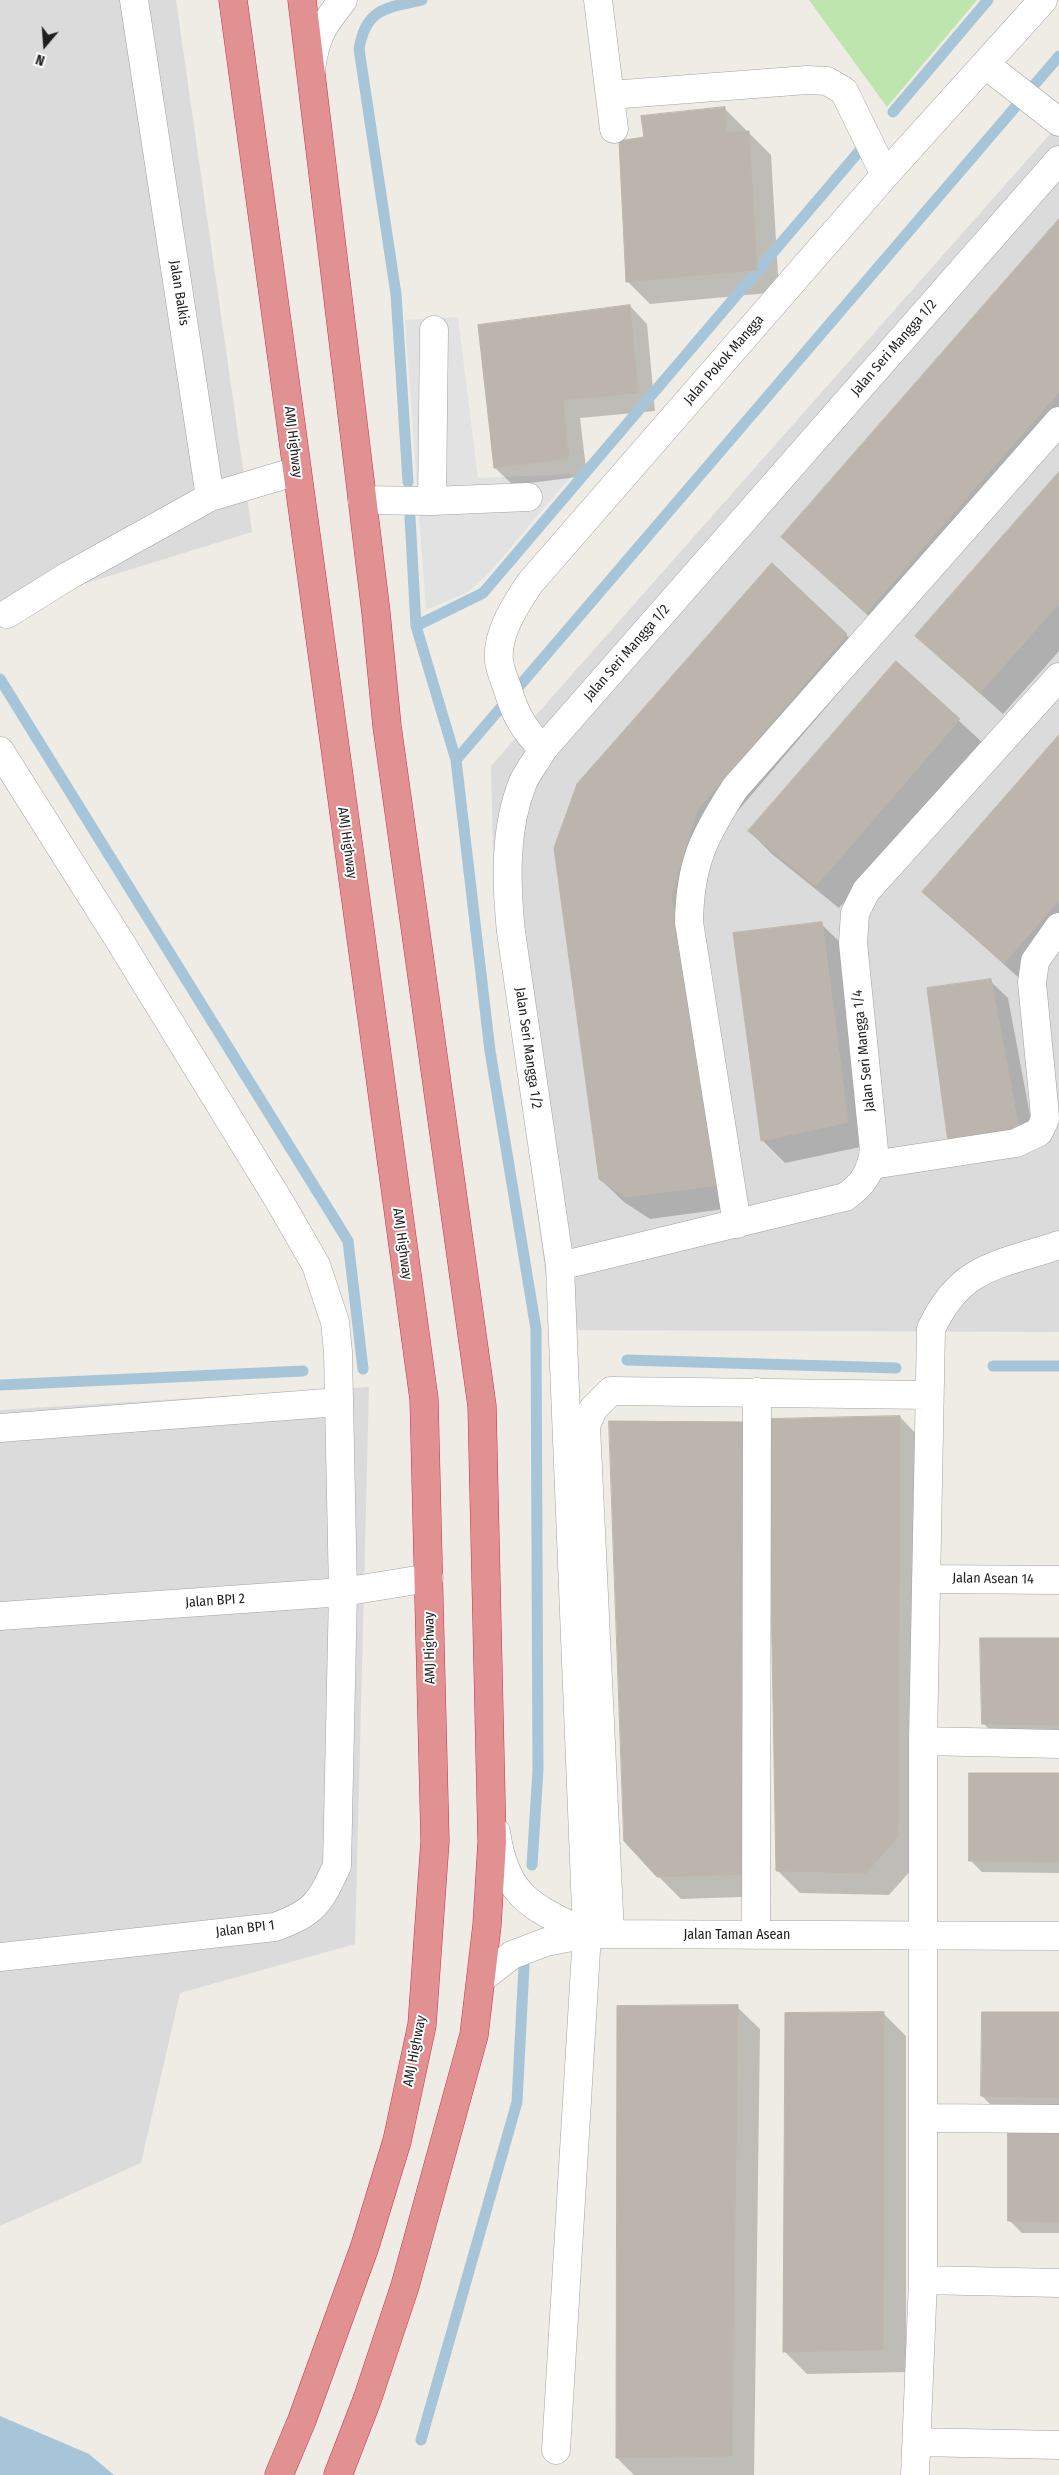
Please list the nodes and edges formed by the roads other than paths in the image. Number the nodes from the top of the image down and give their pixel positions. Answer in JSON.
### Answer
{"nodes":[{"id":1,"x":134,"y":0,"type":"edge"},
{"id":2,"x":233,"y":0,"type":"edge"},
{"id":3,"x":302,"y":0,"type":"edge"},
{"id":4,"x":344,"y":0,"type":"edge"},
{"id":5,"x":598,"y":0,"type":"edge"},
{"id":6,"x":1043,"y":0,"type":"edge"},
{"id":7,"x":986,"y":65,"type":"junction"},
{"id":8,"x":311,"y":73,"type":"junction"},
{"id":9,"x":610,"y":95,"type":"junction"},
{"id":10,"x":1052,"y":116,"type":"edge"},
{"id":11,"x":614,"y":129,"type":"dead end"},
{"id":12,"x":1059,"y":160,"type":"edge"},
{"id":13,"x":885,"y":175,"type":"junction"},
{"id":14,"x":434,"y":330,"type":"dead end"},
{"id":15,"x":1059,"y":421,"type":"edge"},
{"id":16,"x":296,"y":471,"type":"junction"},
{"id":17,"x":210,"y":497,"type":"junction"},
{"id":18,"x":528,"y":497,"type":"dead end"},
{"id":19,"x":362,"y":500,"type":"junction"},
{"id":20,"x":432,"y":501,"type":"junction"},
{"id":21,"x":7,"y":614,"type":"dead end"},
{"id":22,"x":1059,"y":677,"type":"edge"},
{"id":23,"x":543,"y":749,"type":"junction"},
{"id":24,"x":0,"y":751,"type":"edge"},
{"id":25,"x":1059,"y":928,"type":"edge"},
{"id":26,"x":872,"y":1165,"type":"junction"},
{"id":27,"x":737,"y":1224,"type":"junction"},
{"id":28,"x":1059,"y":1245,"type":"edge"},
{"id":29,"x":560,"y":1266,"type":"junction"},
{"id":30,"x":757,"y":1392,"type":"junction"},
{"id":31,"x":928,"y":1395,"type":"junction"},
{"id":32,"x":339,"y":1402,"type":"junction"},
{"id":33,"x":0,"y":1428,"type":"edge"},
{"id":34,"x":429,"y":1578,"type":"junction"},
{"id":35,"x":926,"y":1579,"type":"junction"},
{"id":36,"x":1059,"y":1580,"type":"edge"},
{"id":37,"x":343,"y":1592,"type":"junction"},
{"id":38,"x":0,"y":1616,"type":"edge"},
{"id":39,"x":923,"y":1741,"type":"junction"},
{"id":40,"x":1059,"y":1744,"type":"edge"},
{"id":41,"x":492,"y":1806,"type":"junction"},
{"id":42,"x":599,"y":1934,"type":"junction"},
{"id":43,"x":756,"y":1935,"type":"junction"},
{"id":44,"x":922,"y":1936,"type":"junction"},
{"id":45,"x":1059,"y":1936,"type":"edge"},
{"id":46,"x":0,"y":1956,"type":"edge"},
{"id":47,"x":481,"y":1979,"type":"junction"},
{"id":48,"x":923,"y":2118,"type":"junction"},
{"id":49,"x":1059,"y":2119,"type":"edge"},
{"id":50,"x":923,"y":2280,"type":"junction"},
{"id":51,"x":1059,"y":2283,"type":"edge"},
{"id":52,"x":916,"y":2442,"type":"junction"},
{"id":53,"x":1059,"y":2445,"type":"edge"},
{"id":54,"x":556,"y":2450,"type":"dead end"},
{"id":55,"x":279,"y":2475,"type":"edge"},
{"id":56,"x":338,"y":2475,"type":"edge"},
{"id":57,"x":915,"y":2475,"type":"edge"}],
"edges":[{"from":1,"to":17,"type":"street","name":"Jalan Balkis"},
{"from":2,"to":16,"type":"highway","name":"AMJ Highway"},
{"from":3,"to":8,"type":"highway"},
{"from":4,"to":8,"type":"street"},
{"from":5,"to":9,"type":"street"},
{"from":6,"to":7,"type":"street","name":"Jalan Pokok Mangga"},
{"from":7,"to":10,"type":"street"},
{"from":7,"to":13,"type":"street","name":"Jalan Pokok Mangga"},
{"from":8,"to":19,"type":"highway"},
{"from":9,"to":11,"type":"street"},
{"from":9,"to":13,"type":"street"},
{"from":12,"to":23,"type":"street","name":"Jalan Seri Mangga 1/2"},
{"from":13,"to":23,"type":"street","name":"Jalan Pokok Mangga"},
{"from":14,"to":20,"type":"street"},
{"from":15,"to":27,"type":"street"},
{"from":16,"to":17,"type":"street"},
{"from":16,"to":34,"type":"highway","name":"AMJ Highway"},
{"from":17,"to":21,"type":"street"},
{"from":18,"to":20,"type":"street"},
{"from":19,"to":20,"type":"street"},
{"from":19,"to":41,"type":"highway"},
{"from":22,"to":26,"type":"street","name":"Jalan Seri Mangga 1/4"},
{"from":23,"to":29,"type":"street","name":"Jalan Seri Mangga 1/2"},
{"from":24,"to":32,"type":"street","name":"Jalan BPI 1"},
{"from":25,"to":26,"type":"street"},
{"from":26,"to":27,"type":"street"},
{"from":27,"to":29,"type":"street"},
{"from":28,"to":31,"type":"street"},
{"from":29,"to":42,"type":"street","name":"Jalan Seri Mangga 1/2"},
{"from":30,"to":31,"type":"street"},
{"from":30,"to":42,"type":"street"},
{"from":30,"to":43,"type":"street"},
{"from":31,"to":35,"type":"street"},
{"from":32,"to":33,"type":"street"},
{"from":32,"to":37,"type":"street","name":"Jalan BPI 1"},
{"from":34,"to":37,"type":"street","name":"Jalan BPI 2"},
{"from":34,"to":55,"type":"highway","name":"AMJ Highway"},
{"from":35,"to":36,"type":"street","name":"Jalan Asean 14"},
{"from":35,"to":39,"type":"street"},
{"from":37,"to":38,"type":"street","name":"Jalan BPI 2"},
{"from":37,"to":46,"type":"street","name":"Jalan BPI 1"},
{"from":39,"to":40,"type":"street"},
{"from":39,"to":44,"type":"street"},
{"from":41,"to":42,"type":"street","name":"Jalan Taman Asean"},
{"from":41,"to":47,"type":"highway"},
{"from":42,"to":43,"type":"street","name":"Jalan Taman Asean"},
{"from":42,"to":47,"type":"street"},
{"from":42,"to":54,"type":"street"},
{"from":43,"to":44,"type":"street","name":"Jalan Taman Asean"},
{"from":44,"to":45,"type":"street","name":"Jalan Taman Asean"},
{"from":44,"to":48,"type":"street"},
{"from":47,"to":56,"type":"highway"},
{"from":48,"to":49,"type":"street"},
{"from":48,"to":50,"type":"street"},
{"from":50,"to":51,"type":"street"},
{"from":50,"to":52,"type":"street"},
{"from":52,"to":53,"type":"street"},
{"from":52,"to":57,"type":"street"}]}
